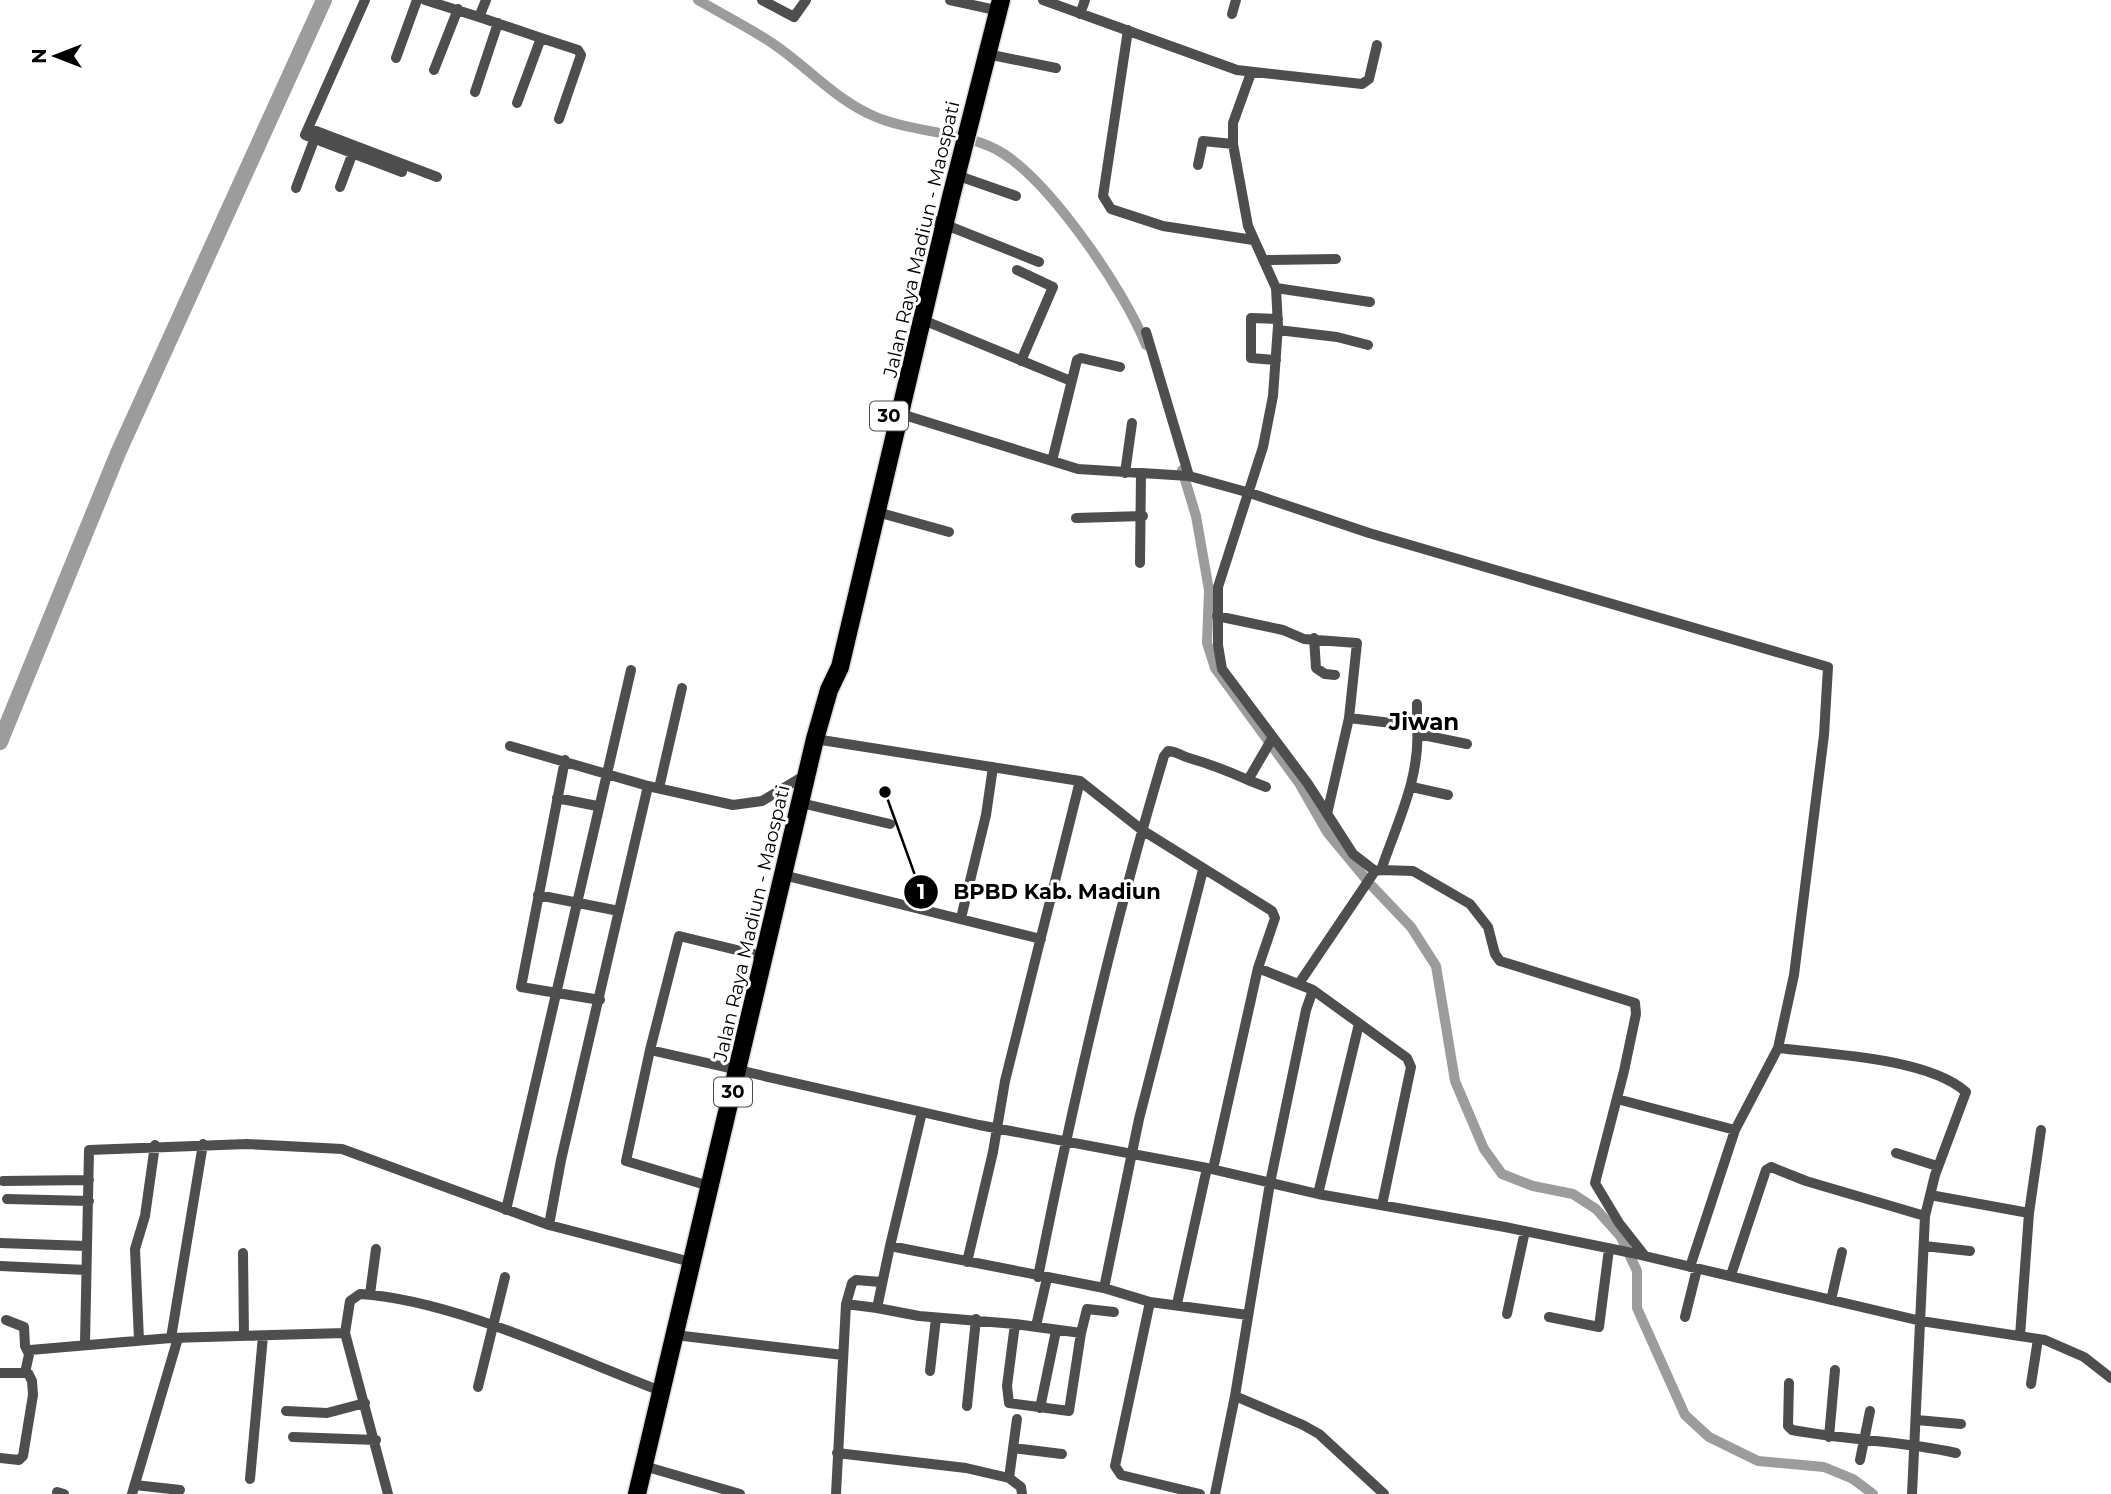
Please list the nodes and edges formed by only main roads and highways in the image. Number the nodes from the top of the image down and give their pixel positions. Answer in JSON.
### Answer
{"nodes":[{"id":1,"x":995,"y":3,"type":"edge"},
{"id":2,"x":962,"y":135,"type":"junction"},
{"id":3,"x":941,"y":222,"type":"junction"},
{"id":4,"x":858,"y":565,"type":"junction"},
{"id":5,"x":638,"y":1494,"type":"edge"}],
"edges":[{"from":1,"to":2,"type":"highway","name":"Jalan Raya Madiun - Maospati","number":"30"},
{"from":1,"to":2,"type":"highway","name":"Jalan Raya Madiun - Maospati","number":"30"},
{"from":2,"to":3,"type":"highway","name":"Jalan Raya Madiun - Maospati","number":"30"},
{"from":2,"to":3,"type":"highway","name":"Jalan Raya Madiun - Maospati","number":"30"},
{"from":3,"to":4,"type":"highway","name":"Jalan Raya Madiun - Maospati","number":"30"},
{"from":3,"to":4,"type":"highway","name":"Jalan Raya Madiun - Maospati","number":"30"},
{"from":4,"to":5,"type":"highway","name":"Jalan Raya Madiun - Maospati","number":"30"}]}
